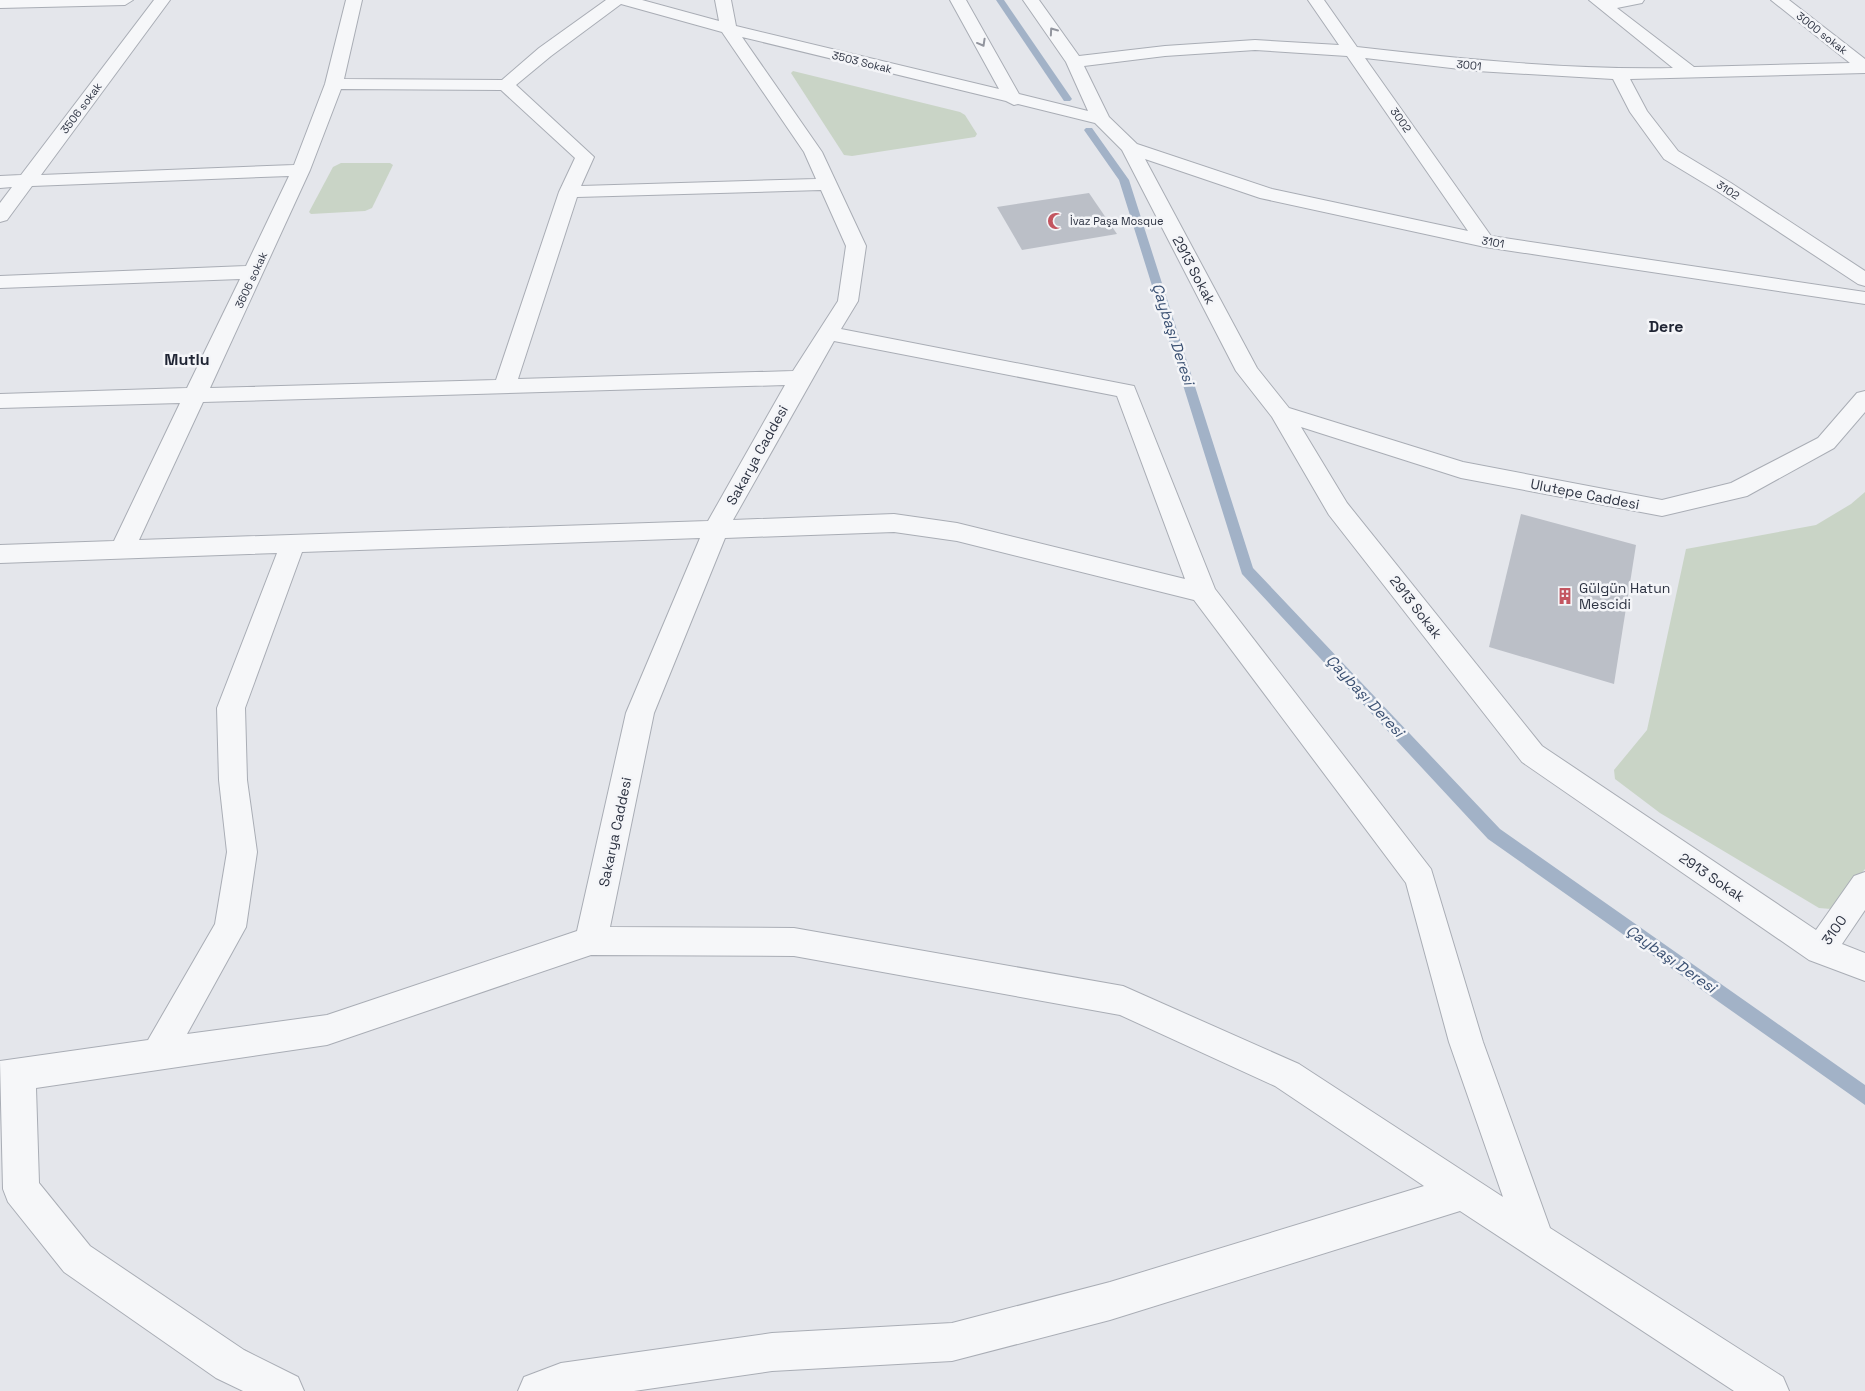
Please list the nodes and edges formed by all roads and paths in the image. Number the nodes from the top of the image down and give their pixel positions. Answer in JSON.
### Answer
{"nodes":[{"id":1,"x":125,"y":0,"type":"edge"},
{"id":2,"x":162,"y":0,"type":"edge"},
{"id":3,"x":354,"y":0,"type":"edge"},
{"id":4,"x":616,"y":0,"type":"edge"},
{"id":5,"x":624,"y":0,"type":"edge"},
{"id":6,"x":723,"y":0,"type":"edge"},
{"id":7,"x":958,"y":0,"type":"edge"},
{"id":8,"x":1031,"y":0,"type":"edge"},
{"id":9,"x":1316,"y":0,"type":"edge"},
{"id":10,"x":1636,"y":0,"type":"edge"},
{"id":11,"x":1779,"y":0,"type":"edge"},
{"id":12,"x":11,"y":2,"type":"edge"},
{"id":13,"x":1600,"y":2,"type":"edge"},
{"id":14,"x":0,"y":21,"type":"edge"},
{"id":15,"x":728,"y":29,"type":"junction"},
{"id":16,"x":1352,"y":51,"type":"junction"},
{"id":17,"x":1074,"y":62,"type":"junction"},
{"id":18,"x":1865,"y":67,"type":"edge"},
{"id":19,"x":1691,"y":73,"type":"junction"},
{"id":20,"x":1619,"y":74,"type":"junction"},
{"id":21,"x":334,"y":84,"type":"junction"},
{"id":22,"x":506,"y":85,"type":"junction"},
{"id":23,"x":1014,"y":100,"type":"junction"},
{"id":24,"x":1101,"y":119,"type":"junction"},
{"id":25,"x":1130,"y":148,"type":"junction"},
{"id":26,"x":301,"y":170,"type":"junction"},
{"id":27,"x":24,"y":181,"type":"junction"},
{"id":28,"x":0,"y":182,"type":"edge"},
{"id":29,"x":827,"y":184,"type":"junction"},
{"id":30,"x":569,"y":192,"type":"junction"},
{"id":31,"x":0,"y":216,"type":"edge"},
{"id":32,"x":1485,"y":241,"type":"junction"},
{"id":33,"x":254,"y":272,"type":"junction"},
{"id":34,"x":1865,"y":280,"type":"edge"},
{"id":35,"x":0,"y":282,"type":"edge"},
{"id":36,"x":1865,"y":298,"type":"edge"},
{"id":37,"x":828,"y":332,"type":"junction"},
{"id":38,"x":800,"y":378,"type":"junction"},
{"id":39,"x":505,"y":386,"type":"junction"},
{"id":40,"x":197,"y":394,"type":"junction"},
{"id":41,"x":1865,"y":398,"type":"edge"},
{"id":42,"x":0,"y":401,"type":"edge"},
{"id":43,"x":1281,"y":413,"type":"junction"},
{"id":44,"x":716,"y":529,"type":"junction"},
{"id":45,"x":293,"y":544,"type":"junction"},
{"id":46,"x":122,"y":550,"type":"junction"},
{"id":47,"x":0,"y":554,"type":"edge"},
{"id":48,"x":1203,"y":593,"type":"junction"},
{"id":49,"x":1865,"y":885,"type":"edge"},
{"id":50,"x":591,"y":941,"type":"junction"},
{"id":51,"x":1820,"y":950,"type":"junction"},
{"id":52,"x":1865,"y":967,"type":"edge"},
{"id":53,"x":158,"y":1055,"type":"junction"},
{"id":54,"x":9,"y":1076,"type":"edge"},
{"id":55,"x":10,"y":1190,"type":"edge"},
{"id":56,"x":1462,"y":1192,"type":"junction"},
{"id":57,"x":1536,"y":1240,"type":"junction"},
{"id":58,"x":284,"y":1391,"type":"edge"},
{"id":59,"x":538,"y":1391,"type":"edge"},
{"id":60,"x":1769,"y":1391,"type":"edge"}],
"edges":[{"from":1,"to":12,"type":"street"},
{"from":2,"to":27,"type":"street","name":"3506 sokak"},
{"from":3,"to":21,"type":"street","name":"3606 sokak"},
{"from":4,"to":22,"type":"street"},
{"from":5,"to":15,"type":"street","name":"3503 Sokak"},
{"from":6,"to":15,"type":"street","name":"Sakarya Caddesi"},
{"from":7,"to":23,"type":"street","one_way":true},
{"from":17,"to":8,"type":"street","one_way":true},
{"from":9,"to":16,"type":"street","name":"3002"},
{"from":10,"to":13,"type":"street"},
{"from":11,"to":18,"type":"street","name":"3000 sokak"},
{"from":12,"to":14,"type":"street"},
{"from":13,"to":19,"type":"street"},
{"from":15,"to":23,"type":"street","name":"3503 Sokak"},
{"from":15,"to":29,"type":"street","name":"Sakarya Caddesi"},
{"from":16,"to":17,"type":"street","name":"3001"},
{"from":16,"to":20,"type":"street","name":"3001"},
{"from":16,"to":32,"type":"street","name":"3002"},
{"from":17,"to":24,"type":"street"},
{"from":18,"to":19,"type":"street","name":"3001"},
{"from":19,"to":20,"type":"street","name":"3001"},
{"from":20,"to":34,"type":"street","name":"3102"},
{"from":21,"to":22,"type":"street"},
{"from":21,"to":26,"type":"street","name":"3606 sokak"},
{"from":22,"to":30,"type":"street"},
{"from":23,"to":24,"type":"street","name":"3503 Sokak"},
{"from":24,"to":25,"type":"street","name":"2913 Sokak"},
{"from":25,"to":32,"type":"street","name":"3101"},
{"from":25,"to":43,"type":"street","name":"2913 Sokak"},
{"from":26,"to":27,"type":"street"},
{"from":26,"to":33,"type":"street","name":"3606 sokak"},
{"from":27,"to":28,"type":"street"},
{"from":27,"to":31,"type":"street","name":"3506 sokak"},
{"from":29,"to":30,"type":"street"},
{"from":29,"to":37,"type":"street","name":"Sakarya Caddesi"},
{"from":30,"to":39,"type":"street"},
{"from":32,"to":36,"type":"street","name":"3101"},
{"from":33,"to":35,"type":"street"},
{"from":33,"to":40,"type":"street","name":"3606 sokak"},
{"from":37,"to":38,"type":"street","name":"Sakarya Caddesi"},
{"from":37,"to":48,"type":"street"},
{"from":38,"to":39,"type":"street"},
{"from":38,"to":44,"type":"street","name":"Sakarya Caddesi"},
{"from":39,"to":40,"type":"street"},
{"from":40,"to":42,"type":"street"},
{"from":40,"to":46,"type":"street","name":"3606 sokak"},
{"from":41,"to":43,"type":"street","name":"Ulutepe Caddesi"},
{"from":43,"to":51,"type":"street","name":"2913 Sokak"},
{"from":44,"to":45,"type":"street"},
{"from":44,"to":48,"type":"street"},
{"from":44,"to":50,"type":"street","name":"Sakarya Caddesi"},
{"from":45,"to":46,"type":"street"},
{"from":45,"to":53,"type":"street"},
{"from":46,"to":47,"type":"street"},
{"from":48,"to":57,"type":"street"},
{"from":49,"to":51,"type":"street","name":"3100"},
{"from":50,"to":53,"type":"street"},
{"from":50,"to":56,"type":"street"},
{"from":51,"to":52,"type":"street","name":"2913 Sokak"},
{"from":53,"to":54,"type":"street"},
{"from":54,"to":55,"type":"street"},
{"from":55,"to":58,"type":"street"},
{"from":56,"to":57,"type":"street"},
{"from":56,"to":59,"type":"street"},
{"from":57,"to":60,"type":"street"}]}
